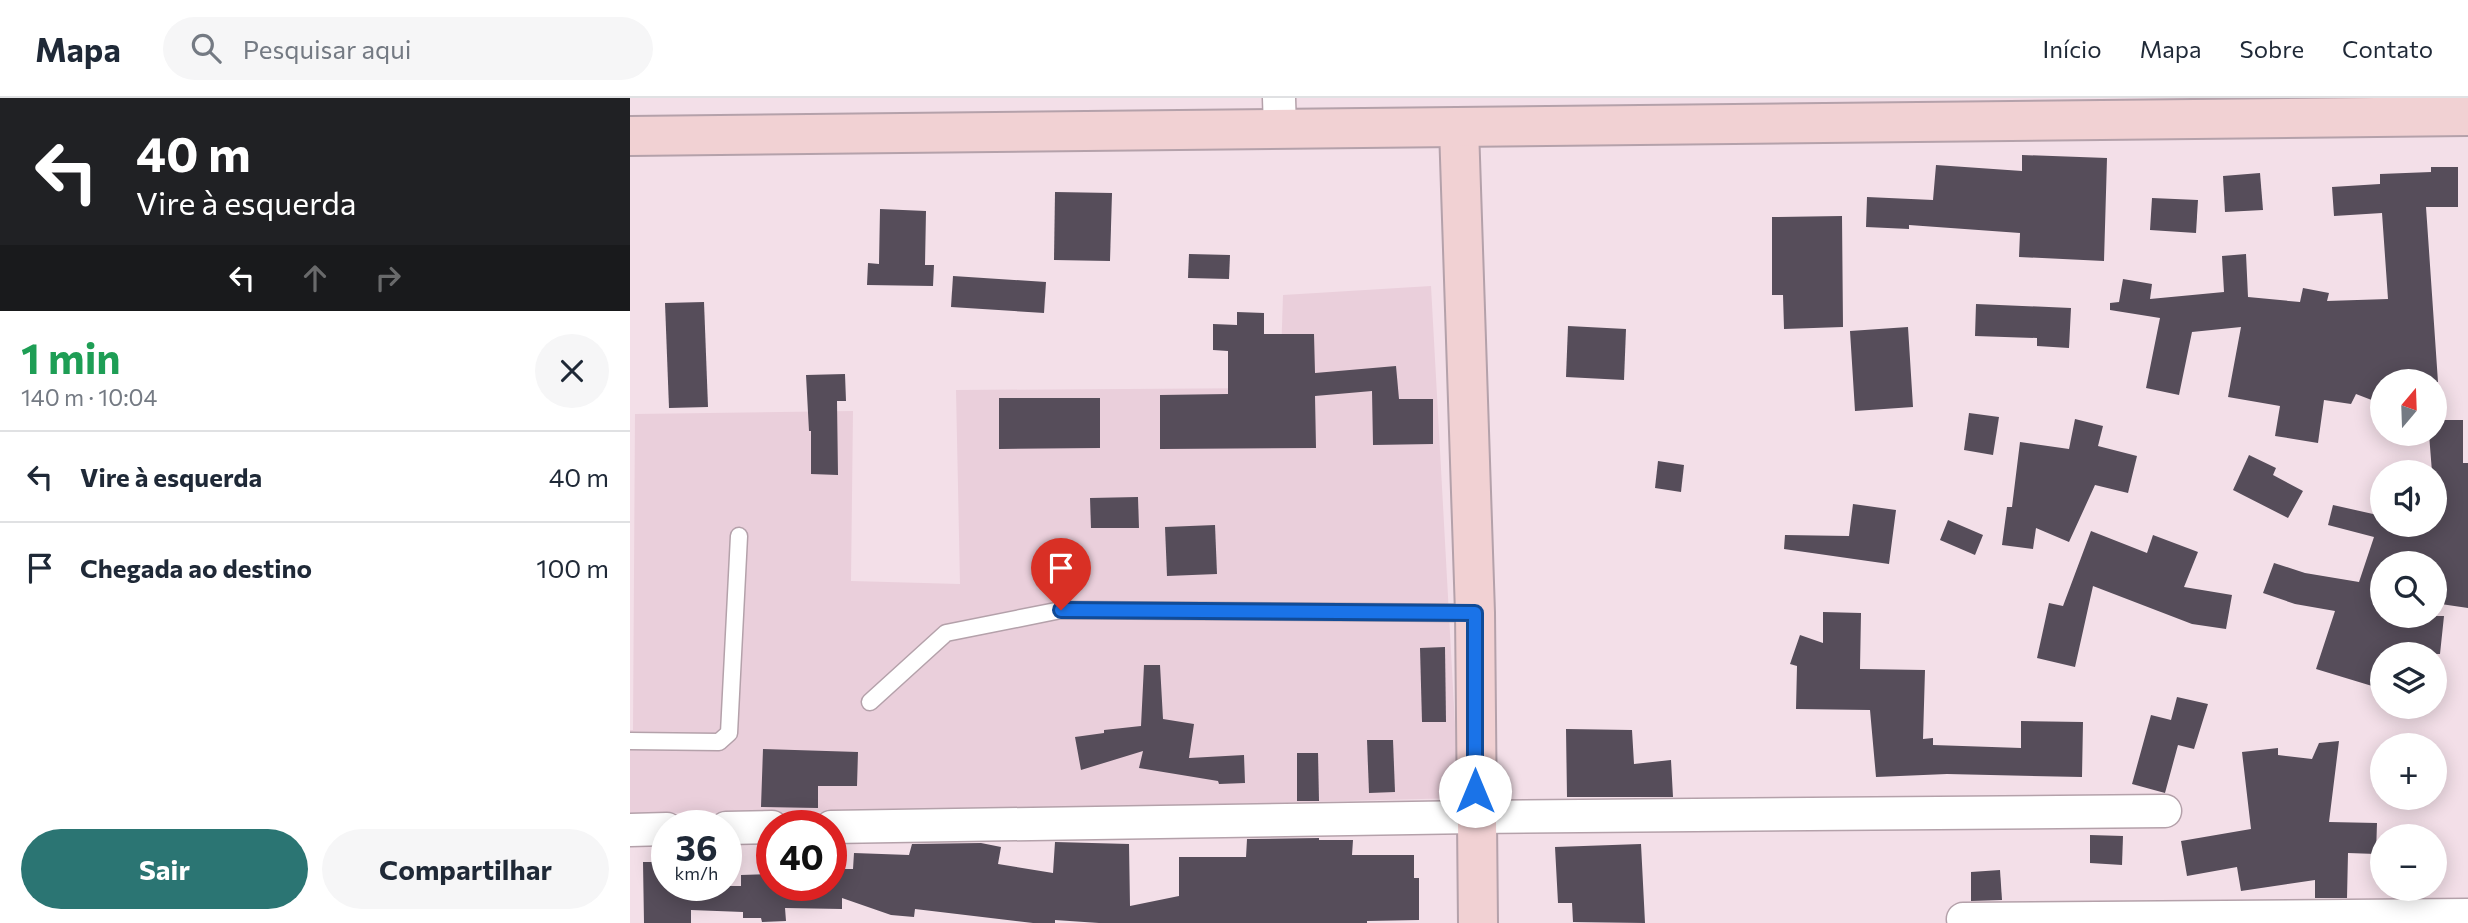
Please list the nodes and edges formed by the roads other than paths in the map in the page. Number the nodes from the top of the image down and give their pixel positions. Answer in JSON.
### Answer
{"nodes":[{"id":1,"x":2389,"y":108,"type":"edge"},
{"id":2,"x":1279,"y":113,"type":"edge"},
{"id":3,"x":2468,"y":116,"type":"edge"},
{"id":4,"x":1459,"y":128,"type":"junction"},
{"id":5,"x":630,"y":136,"type":"edge"},
{"id":6,"x":738,"y":536,"type":"dead end"},
{"id":7,"x":1475,"y":613,"type":"junction"},
{"id":8,"x":870,"y":702,"type":"dead end"},
{"id":9,"x":630,"y":741,"type":"edge"},
{"id":10,"x":2165,"y":811,"type":"dead end"},
{"id":11,"x":1475,"y":817,"type":"junction"},
{"id":12,"x":847,"y":827,"type":"edge"},
{"id":13,"x":651,"y":829,"type":"edge"},
{"id":14,"x":630,"y":830,"type":"edge"},
{"id":15,"x":2468,"y":915,"type":"edge"},
{"id":16,"x":1963,"y":919,"type":"dead end"},
{"id":17,"x":1478,"y":923,"type":"edge"}],
"edges":[{"from":1,"to":3,"type":"street"},
{"from":1,"to":4,"type":"street"},
{"from":2,"to":4,"type":"street"},
{"from":2,"to":5,"type":"street"},
{"from":4,"to":7,"type":"street"},
{"from":6,"to":9,"type":"lane"},
{"from":7,"to":8,"type":"lane"},
{"from":7,"to":11,"type":"street"},
{"from":10,"to":11,"type":"street"},
{"from":11,"to":12,"type":"street"},
{"from":11,"to":17,"type":"street"},
{"from":13,"to":14,"type":"street"},
{"from":15,"to":16,"type":"street"}]}
